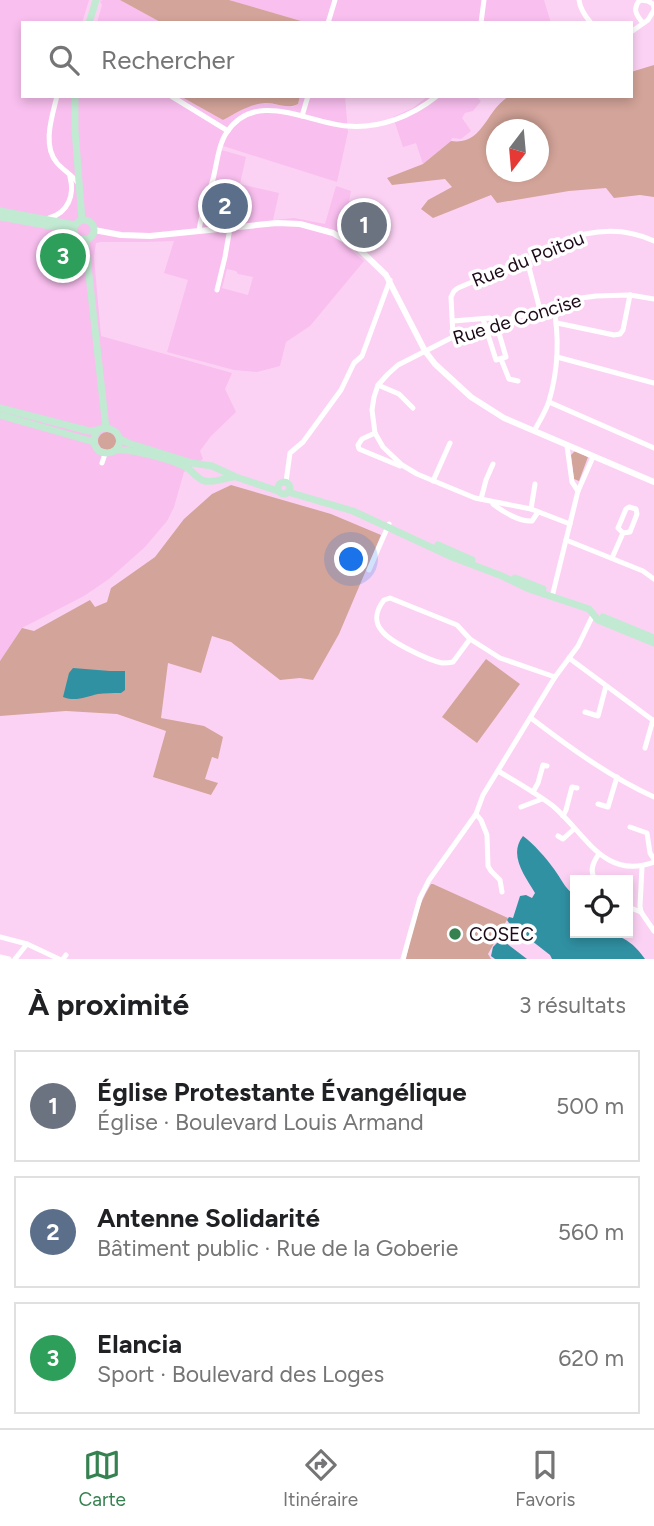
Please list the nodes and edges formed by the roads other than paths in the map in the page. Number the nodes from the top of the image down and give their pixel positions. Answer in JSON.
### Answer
{"nodes":[{"id":1,"x":96,"y":0,"type":"edge"},
{"id":2,"x":335,"y":0,"type":"edge"},
{"id":3,"x":484,"y":0,"type":"edge"},
{"id":4,"x":579,"y":0,"type":"edge"},
{"id":5,"x":654,"y":9,"type":"edge"},
{"id":6,"x":90,"y":21,"type":"edge"},
{"id":7,"x":329,"y":21,"type":"edge"},
{"id":8,"x":481,"y":21,"type":"edge"},
{"id":9,"x":589,"y":21,"type":"edge"},
{"id":10,"x":643,"y":23,"type":"junction"},
{"id":11,"x":633,"y":30,"type":"edge"},
{"id":12,"x":57,"y":98,"type":"edge"},
{"id":13,"x":75,"y":98,"type":"edge"},
{"id":14,"x":174,"y":98,"type":"edge"},
{"id":15,"x":307,"y":98,"type":"edge"},
{"id":16,"x":434,"y":98,"type":"edge"},
{"id":17,"x":302,"y":117,"type":"junction"},
{"id":18,"x":228,"y":131,"type":"junction"},
{"id":19,"x":68,"y":174,"type":"junction"},
{"id":20,"x":80,"y":185,"type":"junction"},
{"id":21,"x":0,"y":211,"type":"edge"},
{"id":22,"x":28,"y":216,"type":"junction"},
{"id":23,"x":0,"y":217,"type":"edge"},
{"id":24,"x":77,"y":226,"type":"junction"},
{"id":25,"x":230,"y":228,"type":"junction"},
{"id":26,"x":94,"y":230,"type":"junction"},
{"id":27,"x":654,"y":230,"type":"edge"},
{"id":28,"x":199,"y":231,"type":"junction"},
{"id":29,"x":85,"y":239,"type":"junction"},
{"id":30,"x":652,"y":240,"type":"edge"},
{"id":31,"x":527,"y":260,"type":"junction"},
{"id":32,"x":390,"y":280,"type":"junction"},
{"id":33,"x":217,"y":290,"type":"dead end"},
{"id":34,"x":630,"y":295,"type":"junction"},
{"id":35,"x":654,"y":299,"type":"edge"},
{"id":36,"x":553,"y":306,"type":"junction"},
{"id":37,"x":540,"y":310,"type":"junction"},
{"id":38,"x":483,"y":319,"type":"junction"},
{"id":39,"x":453,"y":321,"type":"junction"},
{"id":40,"x":496,"y":323,"type":"junction"},
{"id":41,"x":557,"y":323,"type":"junction"},
{"id":42,"x":486,"y":326,"type":"junction"},
{"id":43,"x":453,"y":337,"type":"junction"},
{"id":44,"x":425,"y":351,"type":"junction"},
{"id":45,"x":557,"y":357,"type":"junction"},
{"id":46,"x":501,"y":359,"type":"junction"},
{"id":47,"x":518,"y":381,"type":"dead end"},
{"id":48,"x":654,"y":383,"type":"edge"},
{"id":49,"x":378,"y":385,"type":"junction"},
{"id":50,"x":549,"y":402,"type":"junction"},
{"id":51,"x":0,"y":408,"type":"edge"},
{"id":52,"x":413,"y":408,"type":"dead end"},
{"id":53,"x":0,"y":415,"type":"edge"},
{"id":54,"x":106,"y":428,"type":"junction"},
{"id":55,"x":534,"y":431,"type":"junction"},
{"id":56,"x":97,"y":432,"type":"junction"},
{"id":57,"x":374,"y":433,"type":"junction"},
{"id":58,"x":120,"y":439,"type":"junction"},
{"id":59,"x":94,"y":442,"type":"junction"},
{"id":60,"x":450,"y":443,"type":"dead end"},
{"id":61,"x":567,"y":446,"type":"junction"},
{"id":62,"x":654,"y":448,"type":"edge"},
{"id":63,"x":116,"y":450,"type":"junction"},
{"id":64,"x":105,"y":454,"type":"junction"},
{"id":65,"x":593,"y":457,"type":"junction"},
{"id":66,"x":102,"y":463,"type":"dead end"},
{"id":67,"x":493,"y":464,"type":"dead end"},
{"id":68,"x":402,"y":465,"type":"junction"},
{"id":69,"x":236,"y":477,"type":"junction"},
{"id":70,"x":433,"y":481,"type":"junction"},
{"id":71,"x":654,"y":482,"type":"edge"},
{"id":72,"x":535,"y":484,"type":"dead end"},
{"id":73,"x":284,"y":487,"type":"junction"},
{"id":74,"x":578,"y":491,"type":"junction"},
{"id":75,"x":481,"y":499,"type":"junction"},
{"id":76,"x":490,"y":502,"type":"junction"},
{"id":77,"x":531,"y":509,"type":"junction"},
{"id":78,"x":538,"y":512,"type":"junction"},
{"id":79,"x":570,"y":524,"type":"junction"},
{"id":80,"x":389,"y":526,"type":"junction"},
{"id":81,"x":623,"y":533,"type":"junction"},
{"id":82,"x":566,"y":540,"type":"junction"},
{"id":83,"x":612,"y":558,"type":"junction"},
{"id":84,"x":369,"y":570,"type":"dead end"},
{"id":85,"x":654,"y":579,"type":"edge"},
{"id":86,"x":552,"y":597,"type":"junction"},
{"id":87,"x":593,"y":615,"type":"junction"},
{"id":88,"x":654,"y":638,"type":"edge"},
{"id":89,"x":470,"y":639,"type":"junction"},
{"id":90,"x":654,"y":643,"type":"edge"},
{"id":91,"x":569,"y":658,"type":"junction"},
{"id":92,"x":555,"y":677,"type":"junction"},
{"id":93,"x":606,"y":686,"type":"junction"},
{"id":94,"x":585,"y":712,"type":"dead end"},
{"id":95,"x":531,"y":718,"type":"junction"},
{"id":96,"x":653,"y":720,"type":"edge"},
{"id":97,"x":645,"y":748,"type":"dead end"},
{"id":98,"x":547,"y":766,"type":"dead end"},
{"id":99,"x":498,"y":771,"type":"junction"},
{"id":100,"x":617,"y":777,"type":"junction"},
{"id":101,"x":577,"y":788,"type":"dead end"},
{"id":102,"x":533,"y":792,"type":"junction"},
{"id":103,"x":654,"y":797,"type":"edge"},
{"id":104,"x":542,"y":799,"type":"junction"},
{"id":105,"x":598,"y":804,"type":"dead end"},
{"id":106,"x":521,"y":807,"type":"dead end"},
{"id":107,"x":475,"y":814,"type":"junction"},
{"id":108,"x":563,"y":816,"type":"junction"},
{"id":109,"x":630,"y":827,"type":"dead end"},
{"id":110,"x":574,"y":829,"type":"junction"},
{"id":111,"x":558,"y":836,"type":"dead end"},
{"id":112,"x":598,"y":854,"type":"junction"},
{"id":113,"x":654,"y":861,"type":"edge"},
{"id":114,"x":642,"y":867,"type":"junction"},
{"id":115,"x":594,"y":875,"type":"edge"},
{"id":116,"x":502,"y":892,"type":"dead end"},
{"id":117,"x":633,"y":910,"type":"edge"},
{"id":118,"x":641,"y":912,"type":"junction"},
{"id":119,"x":654,"y":931,"type":"edge"},
{"id":120,"x":0,"y":937,"type":"edge"},
{"id":121,"x":27,"y":944,"type":"junction"},
{"id":122,"x":0,"y":957,"type":"edge"},
{"id":123,"x":63,"y":958,"type":"edge"},
{"id":124,"x":9,"y":959,"type":"edge"},
{"id":125,"x":15,"y":959,"type":"edge"},
{"id":126,"x":402,"y":959,"type":"edge"}],
"edges":[{"from":1,"to":6,"type":"main road"},
{"from":2,"to":7,"type":"street"},
{"from":3,"to":8,"type":"street"},
{"from":4,"to":9,"type":"street"},
{"from":5,"to":10,"type":"street"},
{"from":5,"to":10,"type":"street"},
{"from":10,"to":11,"type":"street"},
{"from":12,"to":19,"type":"street"},
{"from":13,"to":20,"type":"main road"},
{"from":14,"to":18,"type":"street"},
{"from":15,"to":17,"type":"street"},
{"from":16,"to":17,"type":"street"},
{"from":17,"to":18,"type":"street"},
{"from":18,"to":28,"type":"street"},
{"from":19,"to":20,"type":"street"},
{"from":19,"to":22,"type":"street"},
{"from":20,"to":24,"type":"main road"},
{"from":21,"to":22,"type":"main road"},
{"from":22,"to":24,"type":"main road"},
{"from":23,"to":24,"type":"main road"},
{"from":24,"to":26,"type":"main road"},
{"from":24,"to":29,"type":"main road"},
{"from":25,"to":28,"type":"street"},
{"from":25,"to":32,"type":"street"},
{"from":25,"to":33,"type":"street"},
{"from":26,"to":28,"type":"street"},
{"from":26,"to":29,"type":"main road"},
{"from":27,"to":30,"type":"street","name":"Rue du Poitou"},
{"from":29,"to":54,"type":"main road"},
{"from":30,"to":31,"type":"street","name":"Rue du Poitou"},
{"from":31,"to":37,"type":"street"},
{"from":31,"to":39,"type":"street","name":"Rue du Poitou"},
{"from":32,"to":44,"type":"street"},
{"from":32,"to":73,"type":"street"},
{"from":34,"to":35,"type":"street","name":"Rue de Concise"},
{"from":34,"to":36,"type":"street","name":"Rue de Concise"},
{"from":34,"to":41,"type":"street"},
{"from":36,"to":37,"type":"street","name":"Rue de Concise"},
{"from":36,"to":41,"type":"street"},
{"from":37,"to":40,"type":"street","name":"Rue de Concise"},
{"from":38,"to":39,"type":"street"},
{"from":38,"to":40,"type":"street"},
{"from":38,"to":42,"type":"street"},
{"from":39,"to":43,"type":"street","name":"Rue du Poitou"},
{"from":40,"to":42,"type":"street","name":"Rue de Concise"},
{"from":40,"to":46,"type":"street"},
{"from":41,"to":45,"type":"street"},
{"from":42,"to":43,"type":"street","name":"Rue de Concise"},
{"from":42,"to":46,"type":"street"},
{"from":43,"to":44,"type":"street","name":"Rue de Concise"},
{"from":44,"to":49,"type":"street","name":"Rue de Concise"},
{"from":44,"to":55,"type":"street"},
{"from":45,"to":48,"type":"street"},
{"from":45,"to":50,"type":"street"},
{"from":46,"to":47,"type":"street"},
{"from":49,"to":52,"type":"street"},
{"from":49,"to":57,"type":"street"},
{"from":50,"to":55,"type":"street"},
{"from":50,"to":62,"type":"street"},
{"from":51,"to":56,"type":"main road"},
{"from":53,"to":59,"type":"main road"},
{"from":54,"to":56,"type":"main road"},
{"from":54,"to":58,"type":"main road"},
{"from":55,"to":61,"type":"street"},
{"from":56,"to":59,"type":"main road"},
{"from":57,"to":68,"type":"street"},
{"from":57,"to":68,"type":"street"},
{"from":58,"to":63,"type":"main road"},
{"from":58,"to":69,"type":"main road"},
{"from":59,"to":64,"type":"main road"},
{"from":60,"to":70,"type":"street"},
{"from":61,"to":65,"type":"street"},
{"from":61,"to":74,"type":"street"},
{"from":63,"to":64,"type":"main road"},
{"from":63,"to":69,"type":"main road"},
{"from":64,"to":66,"type":"street"},
{"from":65,"to":71,"type":"street"},
{"from":65,"to":74,"type":"street"},
{"from":67,"to":75,"type":"street"},
{"from":68,"to":70,"type":"street"},
{"from":69,"to":73,"type":"main road"},
{"from":70,"to":75,"type":"street"},
{"from":72,"to":77,"type":"street"},
{"from":73,"to":80,"type":"main road"},
{"from":74,"to":79,"type":"street"},
{"from":75,"to":76,"type":"street"},
{"from":76,"to":77,"type":"street"},
{"from":76,"to":78,"type":"street"},
{"from":77,"to":78,"type":"street"},
{"from":78,"to":79,"type":"street"},
{"from":79,"to":82,"type":"street"},
{"from":80,"to":84,"type":"street"},
{"from":80,"to":86,"type":"main road"},
{"from":81,"to":81,"type":"street"},
{"from":81,"to":83,"type":"street"},
{"from":82,"to":83,"type":"street"},
{"from":82,"to":86,"type":"street"},
{"from":83,"to":85,"type":"street"},
{"from":86,"to":87,"type":"main road"},
{"from":87,"to":88,"type":"main road"},
{"from":87,"to":90,"type":"main road"},
{"from":87,"to":91,"type":"street"},
{"from":89,"to":89,"type":"street"},
{"from":89,"to":92,"type":"street"},
{"from":91,"to":92,"type":"street"},
{"from":91,"to":93,"type":"street"},
{"from":92,"to":95,"type":"street"},
{"from":93,"to":94,"type":"street"},
{"from":93,"to":96,"type":"street"},
{"from":95,"to":99,"type":"street"},
{"from":95,"to":100,"type":"street"},
{"from":96,"to":97,"type":"street"},
{"from":98,"to":102,"type":"street"},
{"from":99,"to":102,"type":"street"},
{"from":99,"to":107,"type":"street"},
{"from":100,"to":103,"type":"street"},
{"from":100,"to":105,"type":"street"},
{"from":101,"to":108,"type":"street"},
{"from":102,"to":104,"type":"street"},
{"from":104,"to":106,"type":"street"},
{"from":104,"to":108,"type":"street"},
{"from":107,"to":116,"type":"street"},
{"from":107,"to":126,"type":"street"},
{"from":108,"to":110,"type":"street"},
{"from":109,"to":113,"type":"street"},
{"from":110,"to":111,"type":"street"},
{"from":110,"to":112,"type":"street"},
{"from":112,"to":114,"type":"street"},
{"from":112,"to":115,"type":"street"},
{"from":113,"to":114,"type":"street"},
{"from":114,"to":118,"type":"street"},
{"from":117,"to":118,"type":"street"},
{"from":118,"to":119,"type":"street"},
{"from":120,"to":121,"type":"street"},
{"from":121,"to":123,"type":"street"},
{"from":121,"to":125,"type":"street"},
{"from":122,"to":124,"type":"street"}]}
